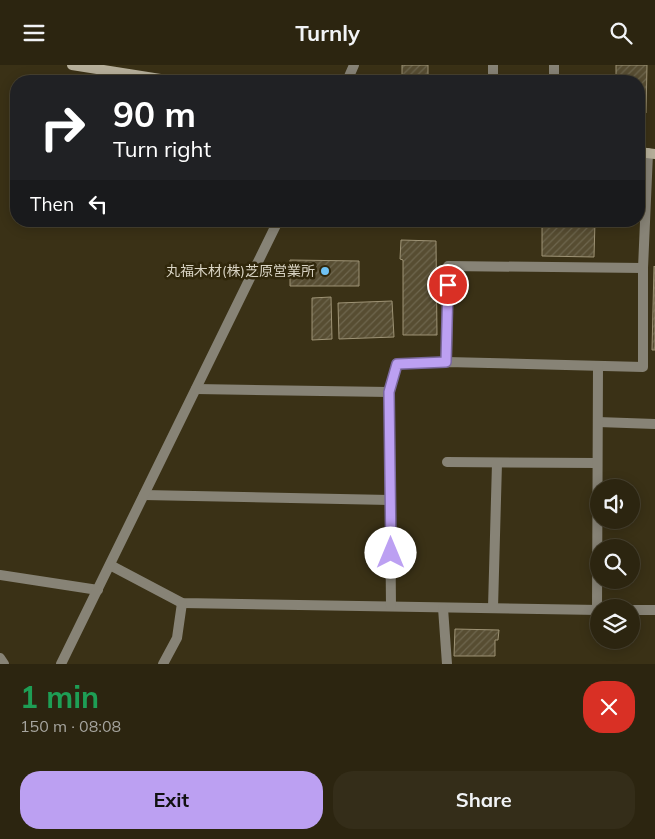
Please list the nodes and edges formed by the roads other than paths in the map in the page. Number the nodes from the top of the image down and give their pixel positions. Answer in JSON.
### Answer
{"nodes":[{"id":1,"x":72,"y":65,"type":"edge"},
{"id":2,"x":135,"y":75,"type":"edge"},
{"id":3,"x":647,"y":153,"type":"edge"},
{"id":4,"x":645,"y":210,"type":"edge"},
{"id":5,"x":275,"y":227,"type":"edge"},
{"id":6,"x":644,"y":227,"type":"edge"},
{"id":7,"x":643,"y":268,"type":"junction"},
{"id":8,"x":446,"y":362,"type":"junction"},
{"id":9,"x":598,"y":366,"type":"junction"},
{"id":10,"x":196,"y":389,"type":"junction"},
{"id":11,"x":389,"y":392,"type":"junction"},
{"id":12,"x":598,"y":422,"type":"junction"},
{"id":13,"x":655,"y":423,"type":"edge"},
{"id":14,"x":447,"y":462,"type":"dead end"},
{"id":15,"x":497,"y":463,"type":"junction"},
{"id":16,"x":598,"y":463,"type":"junction"},
{"id":17,"x":144,"y":495,"type":"junction"},
{"id":18,"x":390,"y":500,"type":"junction"},
{"id":19,"x":110,"y":565,"type":"junction"},
{"id":20,"x":0,"y":575,"type":"edge"},
{"id":21,"x":98,"y":590,"type":"junction"},
{"id":22,"x":598,"y":599,"type":"edge"},
{"id":23,"x":182,"y":603,"type":"junction"},
{"id":24,"x":391,"y":606,"type":"junction"},
{"id":25,"x":443,"y":608,"type":"junction"},
{"id":26,"x":493,"y":608,"type":"junction"},
{"id":27,"x":590,"y":610,"type":"edge"},
{"id":28,"x":640,"y":610,"type":"edge"},
{"id":29,"x":655,"y":610,"type":"edge"},
{"id":30,"x":0,"y":658,"type":"edge"},
{"id":31,"x":4,"y":664,"type":"edge"},
{"id":32,"x":61,"y":664,"type":"edge"},
{"id":33,"x":163,"y":664,"type":"edge"},
{"id":34,"x":447,"y":664,"type":"edge"}],
"edges":[{"from":1,"to":2,"type":"main road"},
{"from":3,"to":4,"type":"street"},
{"from":5,"to":10,"type":"street"},
{"from":6,"to":7,"type":"street"},
{"from":7,"to":8,"type":"street"},
{"from":7,"to":9,"type":"street"},
{"from":8,"to":9,"type":"street"},
{"from":8,"to":11,"type":"street"},
{"from":9,"to":12,"type":"street"},
{"from":10,"to":11,"type":"street"},
{"from":10,"to":17,"type":"street"},
{"from":11,"to":18,"type":"street"},
{"from":12,"to":13,"type":"street"},
{"from":12,"to":16,"type":"street"},
{"from":14,"to":15,"type":"street"},
{"from":15,"to":16,"type":"street"},
{"from":15,"to":26,"type":"street"},
{"from":16,"to":22,"type":"street"},
{"from":17,"to":18,"type":"street"},
{"from":17,"to":19,"type":"street"},
{"from":18,"to":24,"type":"street"},
{"from":19,"to":21,"type":"street"},
{"from":19,"to":23,"type":"street"},
{"from":20,"to":21,"type":"street"},
{"from":21,"to":32,"type":"street"},
{"from":23,"to":24,"type":"street"},
{"from":23,"to":33,"type":"street"},
{"from":24,"to":25,"type":"street"},
{"from":25,"to":26,"type":"street"},
{"from":25,"to":34,"type":"street"},
{"from":26,"to":27,"type":"street"},
{"from":28,"to":29,"type":"street"},
{"from":30,"to":31,"type":"street"}]}
